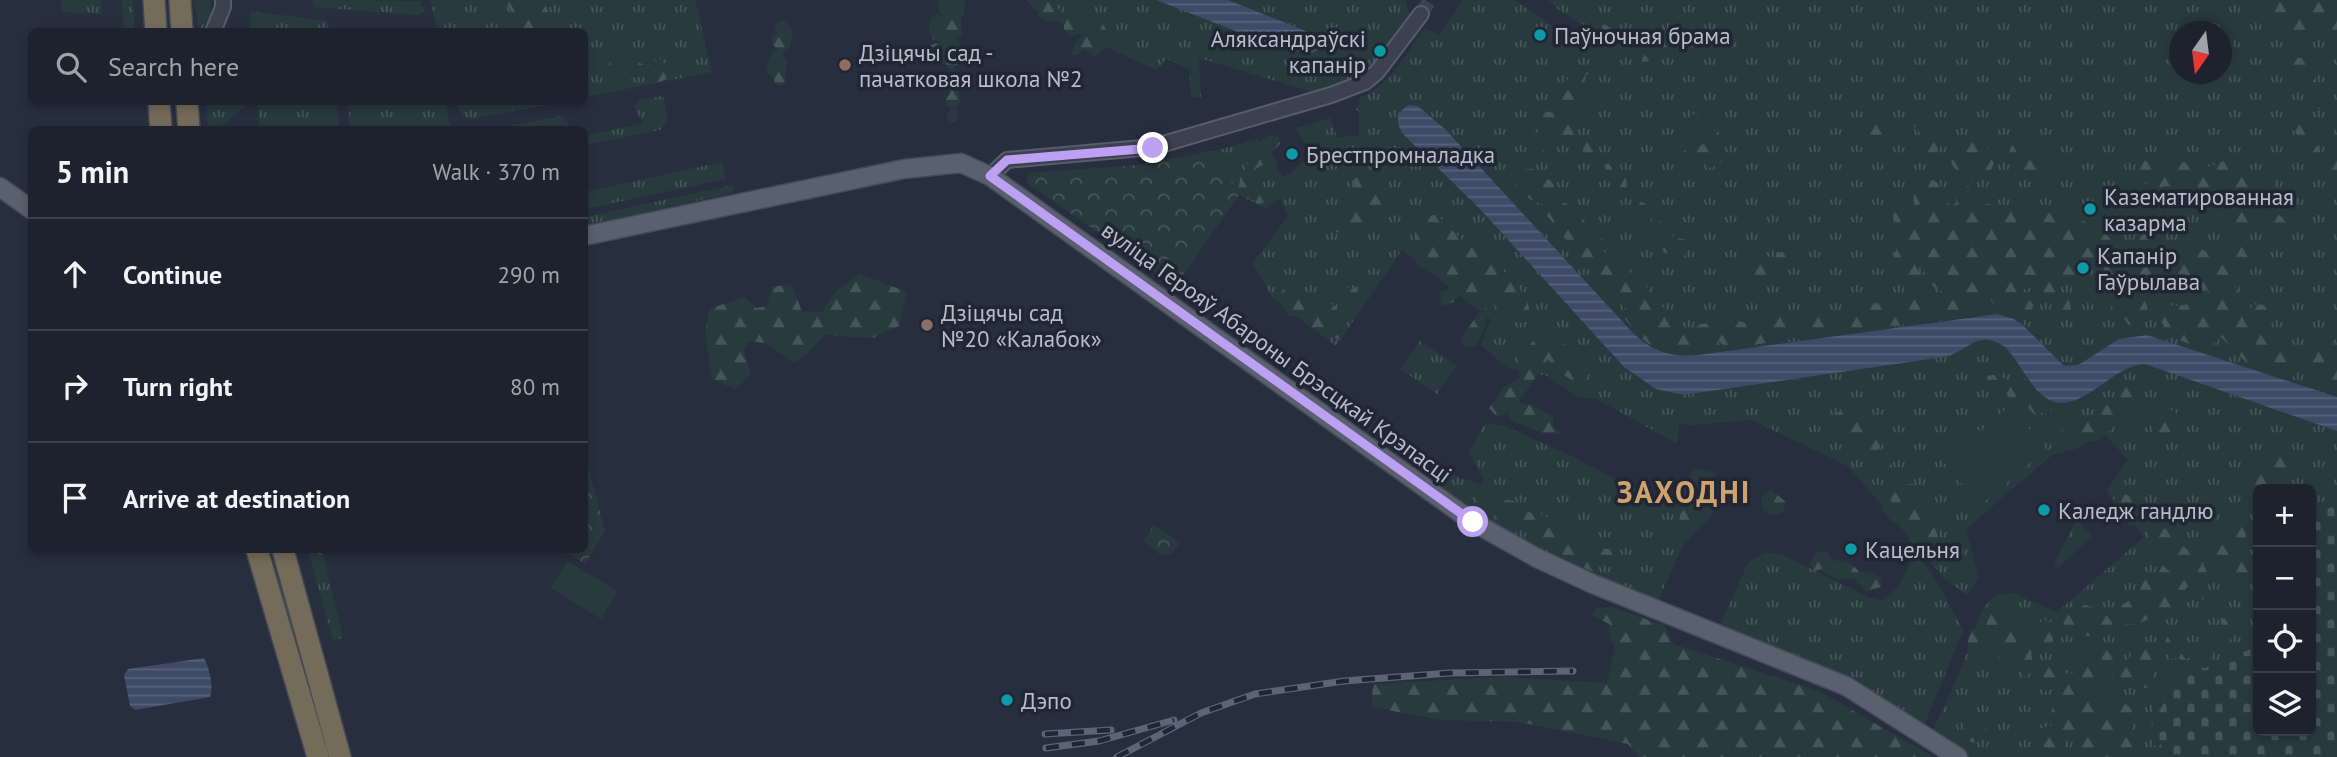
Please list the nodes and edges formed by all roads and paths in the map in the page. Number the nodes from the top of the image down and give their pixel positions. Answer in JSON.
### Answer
{"nodes":[{"id":1,"x":154,"y":0,"type":"edge"},
{"id":2,"x":180,"y":0,"type":"edge"},
{"id":3,"x":223,"y":0,"type":"edge"},
{"id":4,"x":1421,"y":14,"type":"tunnel mouth"},
{"id":5,"x":156,"y":28,"type":"edge"},
{"id":6,"x":182,"y":28,"type":"edge"},
{"id":7,"x":215,"y":28,"type":"edge"},
{"id":8,"x":159,"y":105,"type":"edge"},
{"id":9,"x":187,"y":105,"type":"edge"},
{"id":10,"x":161,"y":126,"type":"edge"},
{"id":11,"x":189,"y":126,"type":"edge"},
{"id":12,"x":990,"y":176,"type":"junction"},
{"id":13,"x":5,"y":190,"type":"edge"},
{"id":14,"x":28,"y":207,"type":"edge"},
{"id":15,"x":28,"y":216,"type":"edge"},
{"id":16,"x":588,"y":235,"type":"edge"},
{"id":17,"x":258,"y":553,"type":"edge"},
{"id":18,"x":284,"y":553,"type":"edge"},
{"id":19,"x":318,"y":757,"type":"edge"},
{"id":20,"x":340,"y":757,"type":"edge"},
{"id":21,"x":1958,"y":757,"type":"edge"}],
"edges":[{"from":1,"to":5,"type":"highway"},
{"from":2,"to":6,"type":"highway"},
{"from":3,"to":7,"type":"street"},
{"from":4,"to":12,"type":"street"},
{"from":8,"to":10,"type":"highway"},
{"from":9,"to":11,"type":"highway"},
{"from":12,"to":16,"type":"main road","name":"вуліца Герояў Абароны Брэсцкай Крэпасці"},
{"from":12,"to":21,"type":"main road","name":"вуліца Герояў Абароны Брэсцкай Крэпасці"},
{"from":13,"to":14,"type":"main road"},
{"from":13,"to":15,"type":"main road"},
{"from":17,"to":19,"type":"highway"},
{"from":18,"to":20,"type":"highway"}]}
